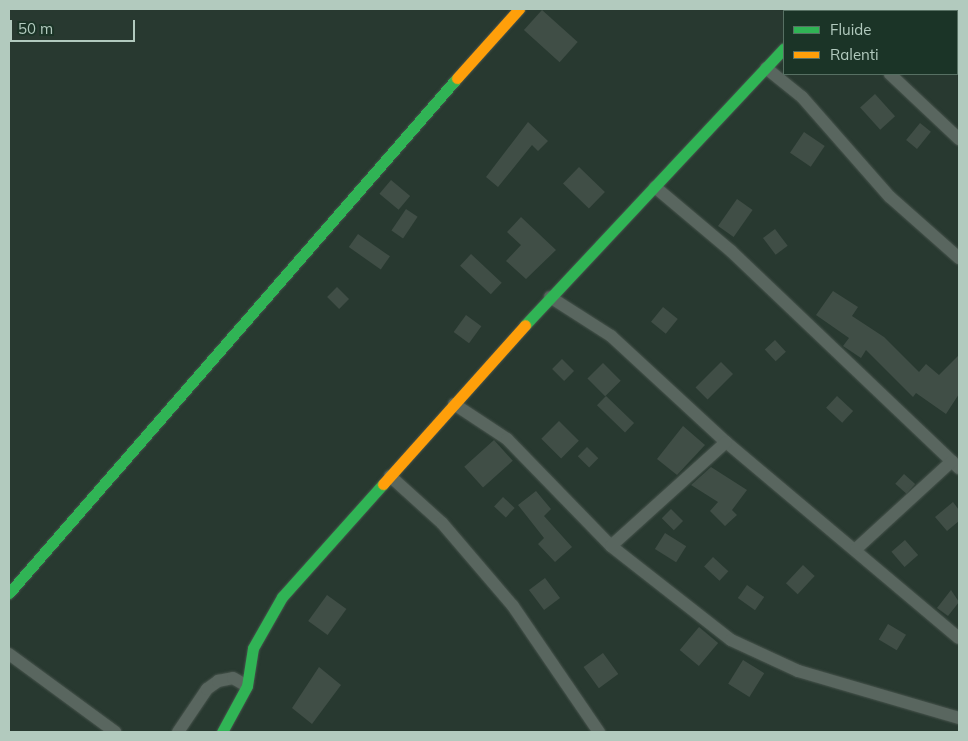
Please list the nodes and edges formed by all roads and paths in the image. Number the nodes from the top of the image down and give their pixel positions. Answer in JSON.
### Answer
{"nodes":[{"id":1,"x":519,"y":9,"type":"edge"},
{"id":2,"x":783,"y":49,"type":"edge"},
{"id":3,"x":766,"y":68,"type":"junction"},
{"id":4,"x":891,"y":75,"type":"edge"},
{"id":5,"x":959,"y":139,"type":"edge"},
{"id":6,"x":655,"y":187,"type":"junction"},
{"id":7,"x":959,"y":258,"type":"edge"},
{"id":8,"x":550,"y":297,"type":"junction"},
{"id":9,"x":454,"y":404,"type":"junction"},
{"id":10,"x":726,"y":442,"type":"junction"},
{"id":11,"x":956,"y":465,"type":"edge"},
{"id":12,"x":390,"y":476,"type":"junction"},
{"id":13,"x":611,"y":546,"type":"junction"},
{"id":14,"x":856,"y":549,"type":"junction"},
{"id":15,"x":9,"y":593,"type":"edge"},
{"id":16,"x":959,"y":638,"type":"edge"},
{"id":17,"x":9,"y":654,"type":"edge"},
{"id":18,"x":247,"y":686,"type":"junction"},
{"id":19,"x":959,"y":718,"type":"edge"},
{"id":20,"x":115,"y":732,"type":"edge"},
{"id":21,"x":178,"y":732,"type":"edge"},
{"id":22,"x":222,"y":732,"type":"edge"},
{"id":23,"x":599,"y":732,"type":"edge"}],
"edges":[{"from":1,"to":15,"type":"main road"},
{"from":2,"to":3,"type":"main road"},
{"from":3,"to":6,"type":"main road"},
{"from":3,"to":7,"type":"street"},
{"from":4,"to":5,"type":"street"},
{"from":6,"to":8,"type":"main road"},
{"from":6,"to":11,"type":"street"},
{"from":8,"to":9,"type":"main road"},
{"from":8,"to":10,"type":"street"},
{"from":9,"to":12,"type":"main road"},
{"from":9,"to":13,"type":"street"},
{"from":10,"to":13,"type":"street"},
{"from":10,"to":14,"type":"street"},
{"from":11,"to":14,"type":"street"},
{"from":12,"to":18,"type":"main road"},
{"from":12,"to":23,"type":"street"},
{"from":13,"to":19,"type":"street"},
{"from":14,"to":16,"type":"street"},
{"from":17,"to":20,"type":"street"},
{"from":18,"to":21,"type":"street"},
{"from":18,"to":22,"type":"main road"}]}
